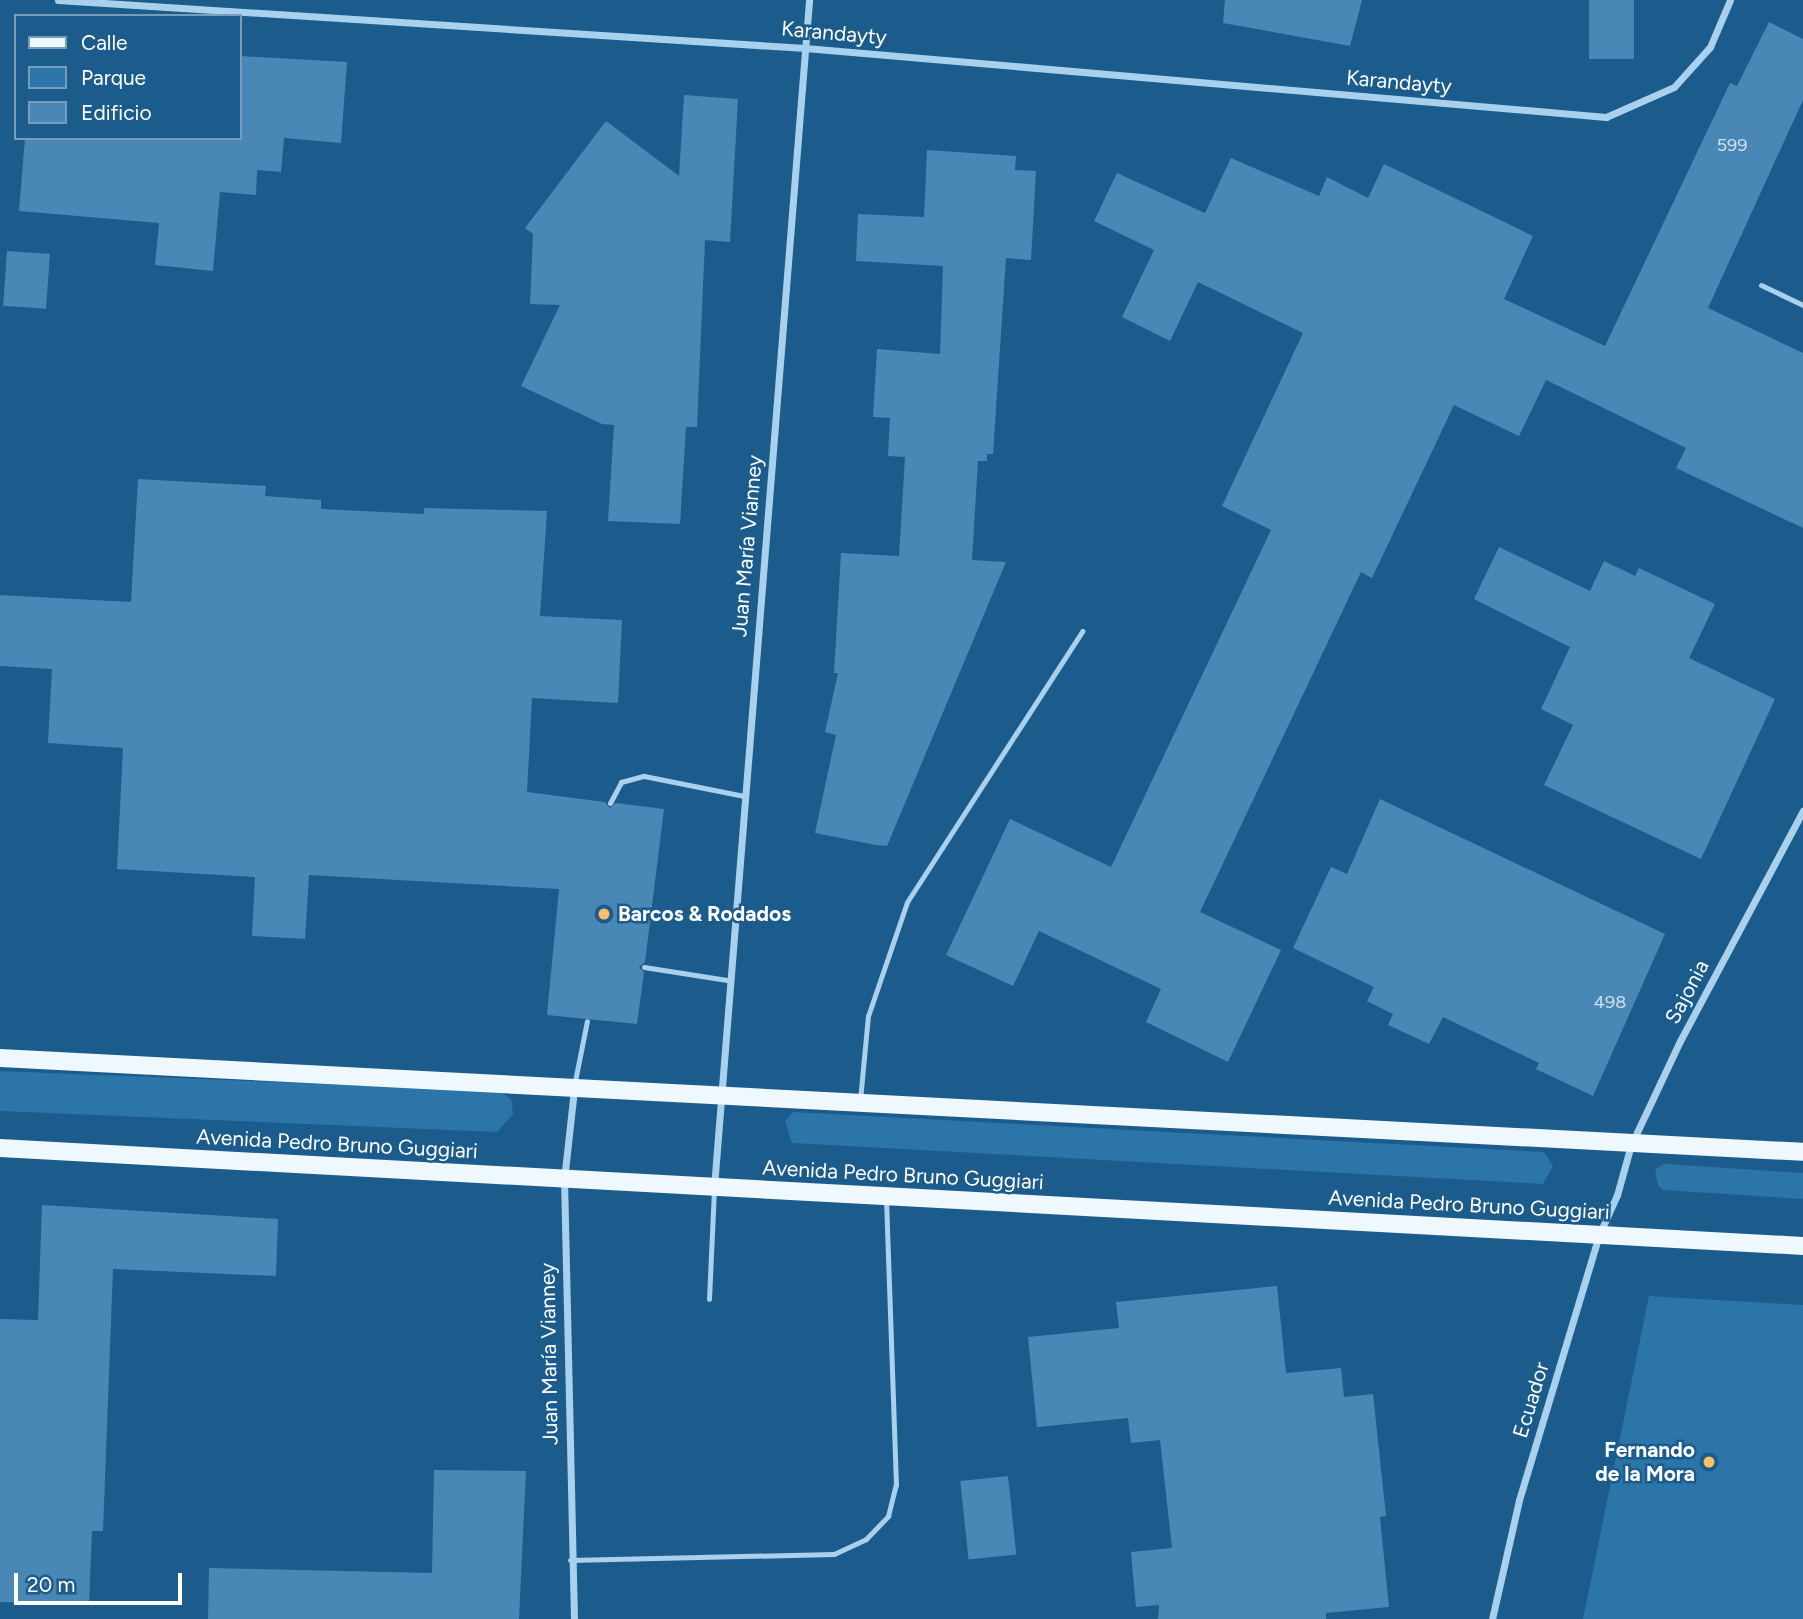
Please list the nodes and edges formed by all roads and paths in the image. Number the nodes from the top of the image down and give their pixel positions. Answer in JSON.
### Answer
{"nodes":[{"id":1,"x":58,"y":0,"type":"edge"},
{"id":2,"x":809,"y":0,"type":"edge"},
{"id":3,"x":1730,"y":0,"type":"edge"},
{"id":4,"x":805,"y":48,"type":"junction"},
{"id":5,"x":1761,"y":285,"type":"dead end"},
{"id":6,"x":1803,"y":305,"type":"edge"},
{"id":7,"x":1082,"y":631,"type":"dead end"},
{"id":8,"x":744,"y":796,"type":"junction"},
{"id":9,"x":610,"y":803,"type":"dead end"},
{"id":10,"x":1803,"y":811,"type":"edge"},
{"id":11,"x":645,"y":967,"type":"dead end"},
{"id":12,"x":727,"y":979,"type":"junction"},
{"id":13,"x":587,"y":1021,"type":"dead end"},
{"id":14,"x":0,"y":1058,"type":"edge"},
{"id":15,"x":574,"y":1088,"type":"junction"},
{"id":16,"x":721,"y":1095,"type":"junction"},
{"id":17,"x":860,"y":1103,"type":"junction"},
{"id":18,"x":1631,"y":1144,"type":"junction"},
{"id":19,"x":0,"y":1147,"type":"edge"},
{"id":20,"x":1803,"y":1152,"type":"edge"},
{"id":21,"x":564,"y":1180,"type":"junction"},
{"id":22,"x":714,"y":1187,"type":"junction"},
{"id":23,"x":1617,"y":1195,"type":"joint"},
{"id":24,"x":886,"y":1196,"type":"junction"},
{"id":25,"x":1599,"y":1235,"type":"junction"},
{"id":26,"x":1803,"y":1246,"type":"edge"},
{"id":27,"x":709,"y":1299,"type":"dead end"},
{"id":28,"x":569,"y":1560,"type":"junction"},
{"id":29,"x":573,"y":1619,"type":"edge"},
{"id":30,"x":1492,"y":1619,"type":"edge"}],
"edges":[{"from":1,"to":4,"type":"street","name":"Karandayty"},
{"from":2,"to":4,"type":"street","name":"Juan María Vianney"},
{"from":3,"to":4,"type":"street","name":"Karandayty"},
{"from":4,"to":8,"type":"street","name":"Juan María Vianney"},
{"from":5,"to":6,"type":"lane"},
{"from":7,"to":17,"type":"lane"},
{"from":8,"to":9,"type":"lane"},
{"from":8,"to":12,"type":"street","name":"Juan María Vianney"},
{"from":10,"to":18,"type":"street","name":"Sajonia"},
{"from":11,"to":12,"type":"lane"},
{"from":12,"to":16,"type":"street","name":"Juan María Vianney"},
{"from":13,"to":15,"type":"lane"},
{"from":14,"to":15,"type":"main road"},
{"from":15,"to":16,"type":"main road"},
{"from":15,"to":21,"type":"street","name":"Juan María Vianney"},
{"from":16,"to":17,"type":"main road"},
{"from":16,"to":22,"type":"street","name":"Juan María Vianney"},
{"from":17,"to":18,"type":"main road"},
{"from":18,"to":20,"type":"main road"},
{"from":18,"to":23,"type":"street","name":"Sajonia"},
{"from":19,"to":21,"type":"main road","name":"Avenida Pedro Bruno Guggiari"},
{"from":21,"to":22,"type":"main road","name":"Avenida Pedro Bruno Guggiari"},
{"from":21,"to":28,"type":"street","name":"Juan María Vianney"},
{"from":22,"to":24,"type":"main road","name":"Avenida Pedro Bruno Guggiari"},
{"from":22,"to":27,"type":"lane"},
{"from":23,"to":25,"type":"street","name":"Ecuador"},
{"from":24,"to":25,"type":"main road","name":"Avenida Pedro Bruno Guggiari"},
{"from":24,"to":28,"type":"lane"},
{"from":25,"to":26,"type":"main road","name":"Avenida Pedro Bruno Guggiari"},
{"from":25,"to":30,"type":"street","name":"Ecuador"},
{"from":28,"to":29,"type":"street","name":"Juan María Vianney"}]}
